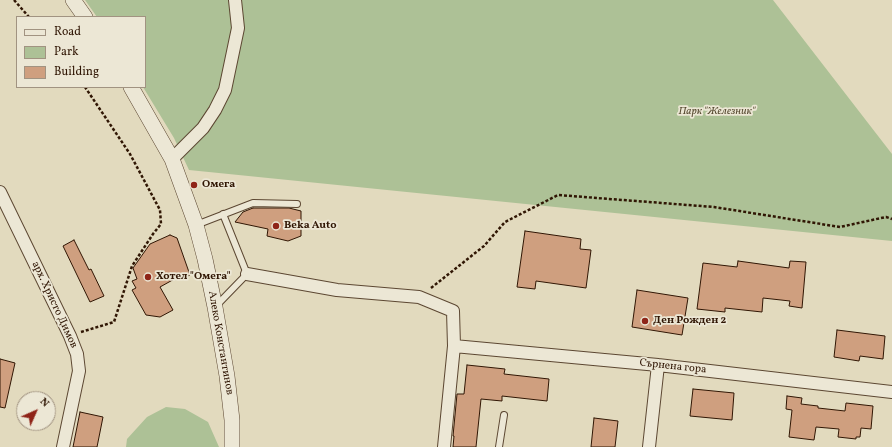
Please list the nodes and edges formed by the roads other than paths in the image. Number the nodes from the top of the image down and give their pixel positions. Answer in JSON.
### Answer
{"nodes":[{"id":1,"x":73,"y":0,"type":"edge"},
{"id":2,"x":235,"y":0,"type":"edge"},
{"id":3,"x":84,"y":16,"type":"edge"},
{"id":4,"x":132,"y":88,"type":"edge"},
{"id":5,"x":172,"y":159,"type":"junction"},
{"id":6,"x":0,"y":192,"type":"edge"},
{"id":7,"x":297,"y":204,"type":"dead end"},
{"id":8,"x":223,"y":214,"type":"junction"},
{"id":9,"x":196,"y":225,"type":"junction"},
{"id":10,"x":247,"y":274,"type":"junction"},
{"id":11,"x":215,"y":307,"type":"junction"},
{"id":12,"x":454,"y":346,"type":"junction"},
{"id":13,"x":658,"y":365,"type":"junction"},
{"id":14,"x":892,"y":392,"type":"edge"},
{"id":15,"x":504,"y":415,"type":"dead end"},
{"id":16,"x":63,"y":447,"type":"edge"},
{"id":17,"x":232,"y":447,"type":"edge"},
{"id":18,"x":444,"y":447,"type":"edge"},
{"id":19,"x":499,"y":447,"type":"edge"},
{"id":20,"x":649,"y":447,"type":"edge"}],
"edges":[{"from":1,"to":3,"type":"street"},
{"from":2,"to":5,"type":"street"},
{"from":4,"to":5,"type":"street","name":"Алеко Константинов"},
{"from":5,"to":9,"type":"street","name":"Алеко Константинов"},
{"from":6,"to":16,"type":"street","name":"арх. Христо Димов"},
{"from":7,"to":8,"type":"lane"},
{"from":8,"to":9,"type":"lane"},
{"from":8,"to":10,"type":"lane"},
{"from":9,"to":11,"type":"street","name":"Алеко Константинов"},
{"from":10,"to":11,"type":"lane"},
{"from":10,"to":12,"type":"street"},
{"from":11,"to":17,"type":"street","name":"Алеко Константинов"},
{"from":12,"to":13,"type":"street","name":"Сърнена гора"},
{"from":12,"to":18,"type":"street"},
{"from":13,"to":14,"type":"street","name":"Сърнена гора"},
{"from":13,"to":20,"type":"street"},
{"from":15,"to":19,"type":"lane"}]}
